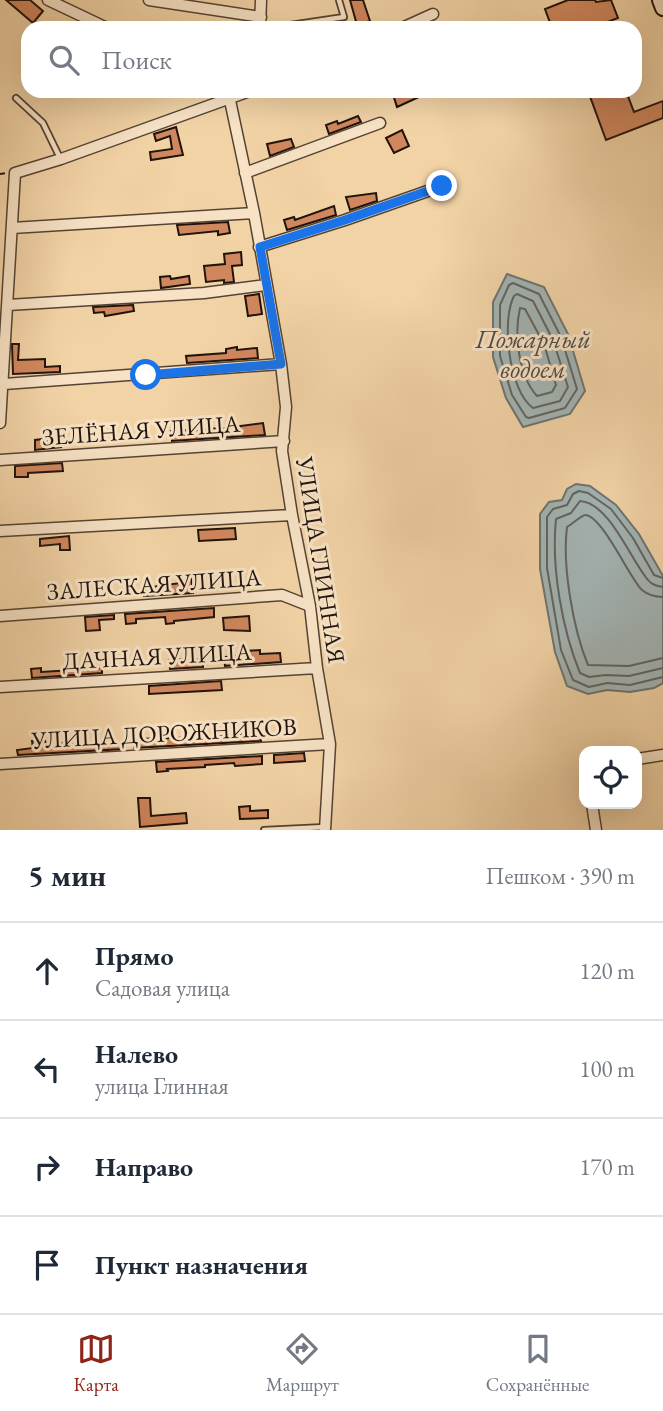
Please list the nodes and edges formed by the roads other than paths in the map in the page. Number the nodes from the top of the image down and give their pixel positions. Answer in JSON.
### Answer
{"nodes":[{"id":1,"x":48,"y":0,"type":"edge"},
{"id":2,"x":149,"y":0,"type":"edge"},
{"id":3,"x":261,"y":0,"type":"edge"},
{"id":4,"x":339,"y":0,"type":"edge"},
{"id":5,"x":660,"y":0,"type":"edge"},
{"id":6,"x":663,"y":8,"type":"edge"},
{"id":7,"x":433,"y":14,"type":"dead end"},
{"id":8,"x":261,"y":17,"type":"junction"},
{"id":9,"x":92,"y":21,"type":"edge"},
{"id":10,"x":261,"y":21,"type":"edge"},
{"id":11,"x":317,"y":21,"type":"edge"},
{"id":12,"x":418,"y":21,"type":"edge"},
{"id":13,"x":16,"y":98,"type":"dead end"},
{"id":14,"x":220,"y":98,"type":"edge"},
{"id":15,"x":229,"y":98,"type":"edge"},
{"id":16,"x":380,"y":123,"type":"dead end"},
{"id":17,"x":61,"y":159,"type":"junction"},
{"id":18,"x":245,"y":173,"type":"junction"},
{"id":19,"x":442,"y":186,"type":"dead end"},
{"id":20,"x":254,"y":213,"type":"junction"},
{"id":21,"x":12,"y":228,"type":"junction"},
{"id":22,"x":260,"y":247,"type":"junction"},
{"id":23,"x":266,"y":285,"type":"junction"},
{"id":24,"x":8,"y":305,"type":"junction"},
{"id":25,"x":281,"y":364,"type":"junction"},
{"id":26,"x":4,"y":384,"type":"junction"},
{"id":27,"x":0,"y":423,"type":"edge"},
{"id":28,"x":284,"y":441,"type":"junction"},
{"id":29,"x":0,"y":460,"type":"edge"},
{"id":30,"x":292,"y":514,"type":"junction"},
{"id":31,"x":0,"y":531,"type":"edge"},
{"id":32,"x":310,"y":606,"type":"junction"},
{"id":33,"x":0,"y":616,"type":"edge"},
{"id":34,"x":317,"y":668,"type":"junction"},
{"id":35,"x":0,"y":687,"type":"edge"},
{"id":36,"x":330,"y":744,"type":"junction"},
{"id":37,"x":663,"y":755,"type":"edge"},
{"id":38,"x":642,"y":758,"type":"edge"},
{"id":39,"x":0,"y":764,"type":"edge"},
{"id":40,"x":593,"y":809,"type":"edge"},
{"id":41,"x":326,"y":828,"type":"edge"},
{"id":42,"x":264,"y":830,"type":"edge"},
{"id":43,"x":596,"y":830,"type":"edge"}],
"edges":[{"from":1,"to":9,"type":"street"},
{"from":2,"to":8,"type":"street"},
{"from":3,"to":8,"type":"street"},
{"from":4,"to":11,"type":"lane"},
{"from":5,"to":6,"type":"main road"},
{"from":7,"to":12,"type":"street"},
{"from":8,"to":10,"type":"street"},
{"from":13,"to":17,"type":"lane"},
{"from":14,"to":17,"type":"street"},
{"from":15,"to":18,"type":"street","name":"УЛИЦА ГЛИННАЯ"},
{"from":16,"to":18,"type":"street"},
{"from":17,"to":21,"type":"street"},
{"from":18,"to":20,"type":"street","name":"УЛИЦА ГЛИННАЯ"},
{"from":19,"to":22,"type":"street"},
{"from":20,"to":21,"type":"street"},
{"from":20,"to":22,"type":"street","name":"УЛИЦА ГЛИННАЯ"},
{"from":21,"to":24,"type":"street"},
{"from":22,"to":23,"type":"street","name":"УЛИЦА ГЛИННАЯ"},
{"from":23,"to":24,"type":"street"},
{"from":23,"to":25,"type":"street","name":"УЛИЦА ГЛИННАЯ"},
{"from":24,"to":26,"type":"street"},
{"from":25,"to":26,"type":"street"},
{"from":25,"to":28,"type":"street","name":"УЛИЦА ГЛИННАЯ"},
{"from":26,"to":27,"type":"street"},
{"from":28,"to":29,"type":"street","name":"ЗЕЛЁНАЯ УЛИЦА"},
{"from":28,"to":30,"type":"street","name":"УЛИЦА ГЛИННАЯ"},
{"from":30,"to":31,"type":"street"},
{"from":30,"to":32,"type":"street","name":"УЛИЦА ГЛИННАЯ"},
{"from":32,"to":33,"type":"street","name":"ЗАЛЕСКАЯ УЛИЦА"},
{"from":32,"to":34,"type":"street","name":"УЛИЦА ГЛИННАЯ"},
{"from":34,"to":35,"type":"street","name":"ДАЧНАЯ УЛИЦА"},
{"from":34,"to":36,"type":"street","name":"УЛИЦА ГЛИННАЯ"},
{"from":36,"to":39,"type":"street","name":"УЛИЦА ДОРОЖНИКОВ"},
{"from":36,"to":41,"type":"street","name":"УЛИЦА ГЛИННАЯ"},
{"from":37,"to":38,"type":"street"},
{"from":40,"to":43,"type":"street"},
{"from":41,"to":42,"type":"lane"}]}
